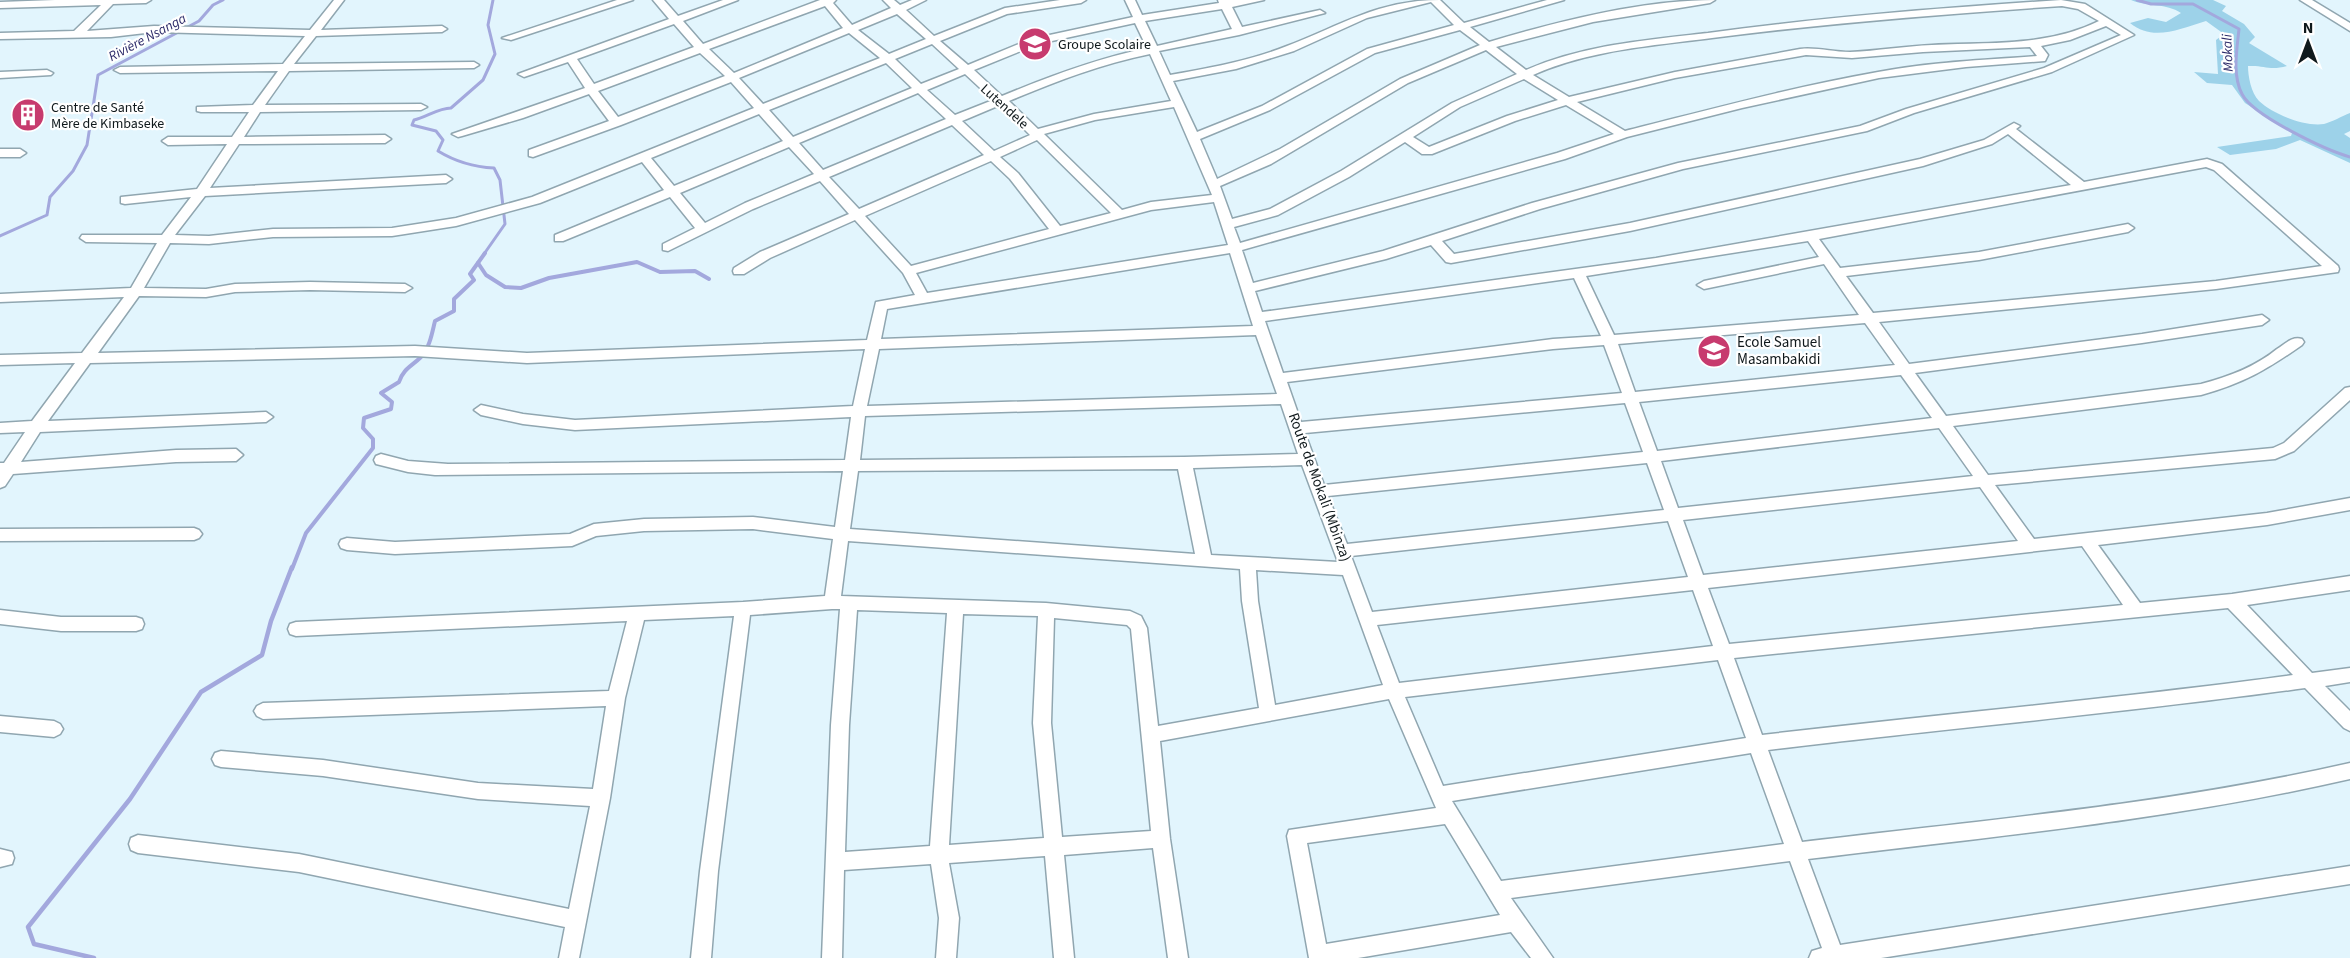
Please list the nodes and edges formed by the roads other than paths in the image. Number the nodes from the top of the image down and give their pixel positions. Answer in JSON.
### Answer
{"nodes":[{"id":1,"x":146,"y":0,"type":"edge"},
{"id":2,"x":339,"y":0,"type":"edge"},
{"id":3,"x":628,"y":0,"type":"edge"},
{"id":4,"x":658,"y":0,"type":"edge"},
{"id":5,"x":733,"y":0,"type":"edge"},
{"id":6,"x":888,"y":0,"type":"edge"},
{"id":7,"x":921,"y":0,"type":"edge"},
{"id":8,"x":1081,"y":0,"type":"edge"},
{"id":9,"x":1130,"y":0,"type":"edge"},
{"id":10,"x":1259,"y":0,"type":"edge"},
{"id":11,"x":1428,"y":0,"type":"edge"},
{"id":12,"x":1434,"y":0,"type":"edge"},
{"id":13,"x":1559,"y":0,"type":"edge"},
{"id":14,"x":1710,"y":0,"type":"edge"},
{"id":15,"x":2305,"y":0,"type":"edge"},
{"id":16,"x":110,"y":1,"type":"edge"},
{"id":17,"x":828,"y":1,"type":"edge"},
{"id":18,"x":1224,"y":3,"type":"edge"},
{"id":19,"x":0,"y":5,"type":"edge"},
{"id":20,"x":899,"y":9,"type":"junction"},
{"id":21,"x":1320,"y":13,"type":"dead end"},
{"id":22,"x":1139,"y":19,"type":"junction"},
{"id":23,"x":2108,"y":21,"type":"junction"},
{"id":24,"x":676,"y":22,"type":"junction"},
{"id":25,"x":1461,"y":26,"type":"junction"},
{"id":26,"x":2350,"y":28,"type":"edge"},
{"id":27,"x":442,"y":29,"type":"dead end"},
{"id":28,"x":850,"y":29,"type":"junction"},
{"id":29,"x":1239,"y":32,"type":"junction"},
{"id":30,"x":315,"y":33,"type":"junction"},
{"id":31,"x":77,"y":35,"type":"junction"},
{"id":32,"x":5,"y":36,"type":"edge"},
{"id":33,"x":507,"y":38,"type":"dead end"},
{"id":34,"x":933,"y":39,"type":"junction"},
{"id":35,"x":0,"y":44,"type":"edge"},
{"id":36,"x":2034,"y":45,"type":"junction"},
{"id":37,"x":1488,"y":47,"type":"junction"},
{"id":38,"x":702,"y":49,"type":"junction"},
{"id":39,"x":1154,"y":50,"type":"junction"},
{"id":40,"x":572,"y":58,"type":"junction"},
{"id":41,"x":887,"y":58,"type":"junction"},
{"id":42,"x":474,"y":65,"type":"dead end"},
{"id":43,"x":285,"y":68,"type":"junction"},
{"id":44,"x":120,"y":70,"type":"dead end"},
{"id":45,"x":965,"y":70,"type":"junction"},
{"id":46,"x":47,"y":73,"type":"dead end"},
{"id":47,"x":524,"y":74,"type":"dead end"},
{"id":48,"x":1524,"y":74,"type":"junction"},
{"id":49,"x":0,"y":75,"type":"edge"},
{"id":50,"x":732,"y":77,"type":"junction"},
{"id":51,"x":1165,"y":79,"type":"junction"},
{"id":52,"x":920,"y":88,"type":"junction"},
{"id":53,"x":592,"y":89,"type":"junction"},
{"id":54,"x":1000,"y":101,"type":"junction"},
{"id":55,"x":1570,"y":101,"type":"junction"},
{"id":56,"x":1179,"y":104,"type":"junction"},
{"id":57,"x":421,"y":107,"type":"dead end"},
{"id":58,"x":201,"y":109,"type":"dead end"},
{"id":59,"x":255,"y":110,"type":"junction"},
{"id":60,"x":760,"y":110,"type":"junction"},
{"id":61,"x":954,"y":121,"type":"junction"},
{"id":62,"x":617,"y":123,"type":"junction"},
{"id":63,"x":458,"y":134,"type":"dead end"},
{"id":64,"x":1036,"y":135,"type":"junction"},
{"id":65,"x":1623,"y":135,"type":"junction"},
{"id":66,"x":1194,"y":137,"type":"junction"},
{"id":67,"x":1407,"y":138,"type":"junction"},
{"id":68,"x":385,"y":139,"type":"dead end"},
{"id":69,"x":168,"y":141,"type":"dead end"},
{"id":70,"x":237,"y":141,"type":"junction"},
{"id":71,"x":792,"y":142,"type":"junction"},
{"id":72,"x":0,"y":153,"type":"edge"},
{"id":73,"x":20,"y":153,"type":"dead end"},
{"id":74,"x":533,"y":153,"type":"dead end"},
{"id":75,"x":991,"y":155,"type":"junction"},
{"id":76,"x":644,"y":157,"type":"junction"},
{"id":77,"x":822,"y":175,"type":"junction"},
{"id":78,"x":446,"y":179,"type":"dead end"},
{"id":79,"x":2082,"y":187,"type":"junction"},
{"id":80,"x":673,"y":191,"type":"junction"},
{"id":81,"x":1216,"y":191,"type":"junction"},
{"id":82,"x":201,"y":192,"type":"junction"},
{"id":83,"x":125,"y":200,"type":"dead end"},
{"id":84,"x":856,"y":214,"type":"junction"},
{"id":85,"x":1119,"y":214,"type":"junction"},
{"id":86,"x":1226,"y":225,"type":"junction"},
{"id":87,"x":2128,"y":228,"type":"dead end"},
{"id":88,"x":703,"y":230,"type":"junction"},
{"id":89,"x":1058,"y":232,"type":"junction"},
{"id":90,"x":1810,"y":235,"type":"junction"},
{"id":91,"x":86,"y":238,"type":"dead end"},
{"id":92,"x":560,"y":238,"type":"dead end"},
{"id":93,"x":166,"y":239,"type":"junction"},
{"id":94,"x":1434,"y":240,"type":"junction"},
{"id":95,"x":668,"y":247,"type":"dead end"},
{"id":96,"x":1235,"y":248,"type":"junction"},
{"id":97,"x":1828,"y":259,"type":"junction"},
{"id":98,"x":739,"y":271,"type":"dead end"},
{"id":99,"x":908,"y":271,"type":"junction"},
{"id":100,"x":1578,"y":273,"type":"junction"},
{"id":101,"x":1838,"y":273,"type":"junction"},
{"id":102,"x":1704,"y":285,"type":"dead end"},
{"id":103,"x":405,"y":288,"type":"dead end"},
{"id":104,"x":1249,"y":288,"type":"junction"},
{"id":105,"x":135,"y":292,"type":"junction"},
{"id":106,"x":0,"y":298,"type":"edge"},
{"id":107,"x":923,"y":298,"type":"junction"},
{"id":108,"x":1870,"y":317,"type":"junction"},
{"id":109,"x":2262,"y":320,"type":"dead end"},
{"id":110,"x":1260,"y":324,"type":"junction"},
{"id":111,"x":1609,"y":339,"type":"junction"},
{"id":112,"x":2297,"y":342,"type":"dead end"},
{"id":113,"x":871,"y":345,"type":"junction"},
{"id":114,"x":86,"y":359,"type":"junction"},
{"id":115,"x":0,"y":360,"type":"edge"},
{"id":116,"x":1904,"y":370,"type":"junction"},
{"id":117,"x":1280,"y":378,"type":"junction"},
{"id":118,"x":2350,"y":392,"type":"edge"},
{"id":119,"x":1629,"y":397,"type":"junction"},
{"id":120,"x":1287,"y":399,"type":"junction"},
{"id":121,"x":481,"y":410,"type":"dead end"},
{"id":122,"x":859,"y":411,"type":"junction"},
{"id":123,"x":266,"y":417,"type":"dead end"},
{"id":124,"x":1944,"y":422,"type":"junction"},
{"id":125,"x":0,"y":428,"type":"edge"},
{"id":126,"x":35,"y":428,"type":"junction"},
{"id":127,"x":1298,"y":429,"type":"junction"},
{"id":128,"x":236,"y":455,"type":"dead end"},
{"id":129,"x":1652,"y":457,"type":"junction"},
{"id":130,"x":1309,"y":459,"type":"junction"},
{"id":131,"x":381,"y":460,"type":"dead end"},
{"id":132,"x":1184,"y":463,"type":"junction"},
{"id":133,"x":851,"y":467,"type":"junction"},
{"id":134,"x":2,"y":473,"type":"edge"},
{"id":135,"x":1986,"y":482,"type":"junction"},
{"id":136,"x":1319,"y":491,"type":"junction"},
{"id":137,"x":2350,"y":504,"type":"edge"},
{"id":138,"x":1673,"y":516,"type":"junction"},
{"id":139,"x":194,"y":534,"type":"dead end"},
{"id":140,"x":842,"y":534,"type":"junction"},
{"id":141,"x":0,"y":535,"type":"edge"},
{"id":142,"x":2086,"y":540,"type":"junction"},
{"id":143,"x":347,"y":544,"type":"dead end"},
{"id":144,"x":2030,"y":546,"type":"junction"},
{"id":145,"x":1343,"y":551,"type":"junction"},
{"id":146,"x":1204,"y":561,"type":"junction"},
{"id":147,"x":1248,"y":563,"type":"junction"},
{"id":148,"x":1350,"y":569,"type":"junction"},
{"id":149,"x":1697,"y":583,"type":"junction"},
{"id":150,"x":2350,"y":583,"type":"edge"},
{"id":151,"x":2232,"y":601,"type":"junction"},
{"id":152,"x":840,"y":603,"type":"junction"},
{"id":153,"x":955,"y":608,"type":"junction"},
{"id":154,"x":743,"y":609,"type":"junction"},
{"id":155,"x":1046,"y":610,"type":"junction"},
{"id":156,"x":2136,"y":611,"type":"junction"},
{"id":157,"x":637,"y":614,"type":"junction"},
{"id":158,"x":0,"y":617,"type":"edge"},
{"id":159,"x":1368,"y":619,"type":"junction"},
{"id":160,"x":136,"y":624,"type":"dead end"},
{"id":161,"x":296,"y":629,"type":"dead end"},
{"id":162,"x":1722,"y":652,"type":"junction"},
{"id":163,"x":2350,"y":675,"type":"edge"},
{"id":164,"x":2307,"y":680,"type":"junction"},
{"id":165,"x":1394,"y":691,"type":"junction"},
{"id":166,"x":616,"y":698,"type":"junction"},
{"id":167,"x":263,"y":711,"type":"dead end"},
{"id":168,"x":1268,"y":714,"type":"junction"},
{"id":169,"x":2350,"y":723,"type":"edge"},
{"id":170,"x":0,"y":724,"type":"edge"},
{"id":171,"x":54,"y":729,"type":"dead end"},
{"id":172,"x":1149,"y":735,"type":"junction"},
{"id":173,"x":1755,"y":744,"type":"junction"},
{"id":174,"x":221,"y":759,"type":"dead end"},
{"id":175,"x":2350,"y":771,"type":"edge"},
{"id":176,"x":1438,"y":795,"type":"junction"},
{"id":177,"x":601,"y":798,"type":"junction"},
{"id":178,"x":1448,"y":815,"type":"junction"},
{"id":179,"x":1161,"y":839,"type":"junction"},
{"id":180,"x":138,"y":844,"type":"dead end"},
{"id":181,"x":1052,"y":845,"type":"junction"},
{"id":182,"x":1794,"y":852,"type":"junction"},
{"id":183,"x":939,"y":856,"type":"junction"},
{"id":184,"x":835,"y":862,"type":"junction"},
{"id":185,"x":2350,"y":875,"type":"edge"},
{"id":186,"x":1497,"y":891,"type":"junction"},
{"id":187,"x":577,"y":920,"type":"junction"},
{"id":188,"x":1515,"y":922,"type":"junction"},
{"id":189,"x":1319,"y":956,"type":"edge"},
{"id":190,"x":1827,"y":957,"type":"edge"},
{"id":191,"x":569,"y":958,"type":"edge"},
{"id":192,"x":701,"y":958,"type":"edge"},
{"id":193,"x":832,"y":958,"type":"edge"},
{"id":194,"x":946,"y":958,"type":"edge"},
{"id":195,"x":1064,"y":958,"type":"edge"},
{"id":196,"x":1178,"y":958,"type":"edge"},
{"id":197,"x":1543,"y":958,"type":"edge"}],
"edges":[{"from":1,"to":16,"type":"street"},
{"from":2,"to":30,"type":"street"},
{"from":3,"to":33,"type":"street"},
{"from":4,"to":24,"type":"street"},
{"from":5,"to":24,"type":"street"},
{"from":6,"to":20,"type":"street","name":"Lutendele"},
{"from":7,"to":20,"type":"street"},
{"from":8,"to":34,"type":"street"},
{"from":9,"to":22,"type":"street","name":"Route de Mokali (Mbinza)"},
{"from":10,"to":18,"type":"street"},
{"from":11,"to":51,"type":"street"},
{"from":12,"to":25,"type":"street"},
{"from":13,"to":25,"type":"street"},
{"from":14,"to":37,"type":"street"},
{"from":15,"to":26,"type":"street"},
{"from":16,"to":19,"type":"street"},
{"from":16,"to":31,"type":"street"},
{"from":17,"to":28,"type":"street"},
{"from":17,"to":38,"type":"street"},
{"from":18,"to":22,"type":"street"},
{"from":18,"to":29,"type":"street"},
{"from":20,"to":28,"type":"street"},
{"from":20,"to":34,"type":"street","name":"Lutendele"},
{"from":21,"to":29,"type":"street"},
{"from":22,"to":39,"type":"street","name":"Route de Mokali (Mbinza)"},
{"from":22,"to":45,"type":"street"},
{"from":23,"to":36,"type":"street"},
{"from":23,"to":48,"type":"street"},
{"from":23,"to":94,"type":"street"},
{"from":24,"to":38,"type":"street"},
{"from":24,"to":40,"type":"street"},
{"from":25,"to":37,"type":"street"},
{"from":25,"to":66,"type":"street"},
{"from":27,"to":30,"type":"street"},
{"from":28,"to":41,"type":"street"},
{"from":28,"to":50,"type":"street"},
{"from":29,"to":39,"type":"street"},
{"from":30,"to":31,"type":"street"},
{"from":30,"to":43,"type":"street"},
{"from":31,"to":32,"type":"street"},
{"from":32,"to":35,"type":"street"},
{"from":34,"to":41,"type":"street"},
{"from":34,"to":45,"type":"street","name":"Lutendele"},
{"from":36,"to":55,"type":"street"},
{"from":36,"to":65,"type":"street"},
{"from":37,"to":48,"type":"street"},
{"from":37,"to":81,"type":"street"},
{"from":38,"to":50,"type":"street"},
{"from":38,"to":53,"type":"street"},
{"from":39,"to":51,"type":"street","name":"Route de Mokali (Mbinza)"},
{"from":39,"to":54,"type":"street"},
{"from":40,"to":47,"type":"street"},
{"from":40,"to":53,"type":"street"},
{"from":41,"to":52,"type":"street"},
{"from":41,"to":60,"type":"street"},
{"from":42,"to":43,"type":"street"},
{"from":43,"to":44,"type":"street"},
{"from":43,"to":59,"type":"street"},
{"from":45,"to":52,"type":"street"},
{"from":45,"to":54,"type":"street","name":"Lutendele"},
{"from":46,"to":49,"type":"street"},
{"from":48,"to":55,"type":"street"},
{"from":48,"to":67,"type":"street"},
{"from":50,"to":60,"type":"street"},
{"from":50,"to":62,"type":"street"},
{"from":51,"to":56,"type":"street","name":"Route de Mokali (Mbinza)"},
{"from":52,"to":61,"type":"street"},
{"from":52,"to":71,"type":"street"},
{"from":53,"to":62,"type":"street"},
{"from":53,"to":63,"type":"street"},
{"from":54,"to":61,"type":"street"},
{"from":54,"to":64,"type":"street","name":"Lutendele"},
{"from":55,"to":65,"type":"street"},
{"from":55,"to":67,"type":"street"},
{"from":56,"to":64,"type":"street"},
{"from":56,"to":66,"type":"street","name":"Route de Mokali (Mbinza)"},
{"from":57,"to":59,"type":"street"},
{"from":58,"to":59,"type":"street"},
{"from":59,"to":70,"type":"street"},
{"from":60,"to":71,"type":"street"},
{"from":60,"to":76,"type":"street"},
{"from":61,"to":75,"type":"street"},
{"from":61,"to":77,"type":"street"},
{"from":62,"to":74,"type":"street"},
{"from":64,"to":75,"type":"street"},
{"from":64,"to":85,"type":"street","name":"Lutendele"},
{"from":65,"to":96,"type":"street"},
{"from":66,"to":81,"type":"street","name":"Route de Mokali (Mbinza)"},
{"from":67,"to":86,"type":"street"},
{"from":68,"to":70,"type":"street"},
{"from":69,"to":70,"type":"street"},
{"from":70,"to":82,"type":"street"},
{"from":71,"to":77,"type":"street"},
{"from":71,"to":80,"type":"street"},
{"from":72,"to":73,"type":"street"},
{"from":75,"to":84,"type":"street"},
{"from":75,"to":89,"type":"street"},
{"from":76,"to":80,"type":"street"},
{"from":76,"to":93,"type":"street"},
{"from":77,"to":84,"type":"street"},
{"from":77,"to":88,"type":"street"},
{"from":78,"to":82,"type":"street"},
{"from":79,"to":90,"type":"street"},
{"from":79,"to":94,"type":"street"},
{"from":79,"to":108,"type":"street"},
{"from":80,"to":88,"type":"street"},
{"from":80,"to":92,"type":"street"},
{"from":81,"to":85,"type":"street"},
{"from":81,"to":86,"type":"street","name":"Route de Mokali (Mbinza)"},
{"from":82,"to":83,"type":"street"},
{"from":82,"to":93,"type":"street"},
{"from":84,"to":98,"type":"street"},
{"from":84,"to":99,"type":"street"},
{"from":85,"to":89,"type":"street"},
{"from":86,"to":96,"type":"street","name":"Route de Mokali (Mbinza)"},
{"from":87,"to":101,"type":"street"},
{"from":88,"to":95,"type":"street"},
{"from":89,"to":99,"type":"street"},
{"from":90,"to":97,"type":"street"},
{"from":90,"to":100,"type":"street"},
{"from":91,"to":93,"type":"street"},
{"from":93,"to":105,"type":"street"},
{"from":94,"to":104,"type":"street"},
{"from":96,"to":104,"type":"street","name":"Route de Mokali (Mbinza)"},
{"from":96,"to":107,"type":"street"},
{"from":97,"to":101,"type":"street"},
{"from":97,"to":102,"type":"street"},
{"from":99,"to":107,"type":"street"},
{"from":100,"to":110,"type":"street"},
{"from":100,"to":111,"type":"street"},
{"from":101,"to":108,"type":"street"},
{"from":103,"to":105,"type":"street"},
{"from":104,"to":110,"type":"street","name":"Route de Mokali (Mbinza)"},
{"from":105,"to":106,"type":"street"},
{"from":105,"to":114,"type":"street"},
{"from":107,"to":113,"type":"street"},
{"from":108,"to":111,"type":"street"},
{"from":108,"to":116,"type":"street"},
{"from":109,"to":116,"type":"street"},
{"from":110,"to":113,"type":"street"},
{"from":110,"to":117,"type":"street","name":"Route de Mokali (Mbinza)"},
{"from":111,"to":117,"type":"street"},
{"from":111,"to":119,"type":"street"},
{"from":112,"to":124,"type":"street"},
{"from":113,"to":114,"type":"street"},
{"from":113,"to":122,"type":"street"},
{"from":114,"to":115,"type":"street"},
{"from":114,"to":126,"type":"street"},
{"from":116,"to":119,"type":"street"},
{"from":116,"to":124,"type":"street"},
{"from":117,"to":120,"type":"street","name":"Route de Mokali (Mbinza)"},
{"from":118,"to":135,"type":"street"},
{"from":119,"to":127,"type":"street"},
{"from":119,"to":129,"type":"street"},
{"from":120,"to":122,"type":"street"},
{"from":120,"to":127,"type":"street","name":"Route de Mokali (Mbinza)"},
{"from":121,"to":122,"type":"street"},
{"from":122,"to":133,"type":"street"},
{"from":123,"to":126,"type":"street"},
{"from":124,"to":129,"type":"street"},
{"from":124,"to":135,"type":"street"},
{"from":125,"to":126,"type":"street"},
{"from":126,"to":134,"type":"street"},
{"from":127,"to":130,"type":"street","name":"Route de Mokali (Mbinza)"},
{"from":128,"to":134,"type":"street"},
{"from":129,"to":136,"type":"street"},
{"from":129,"to":138,"type":"street"},
{"from":130,"to":132,"type":"street"},
{"from":130,"to":136,"type":"street","name":"Route de Mokali (Mbinza)"},
{"from":131,"to":133,"type":"street"},
{"from":132,"to":133,"type":"street"},
{"from":132,"to":146,"type":"street"},
{"from":133,"to":140,"type":"street"},
{"from":135,"to":138,"type":"street"},
{"from":135,"to":144,"type":"street"},
{"from":136,"to":145,"type":"street","name":"Route de Mokali (Mbinza)"},
{"from":137,"to":142,"type":"street"},
{"from":138,"to":145,"type":"street"},
{"from":138,"to":149,"type":"street"},
{"from":139,"to":141,"type":"street"},
{"from":140,"to":143,"type":"street"},
{"from":140,"to":146,"type":"street"},
{"from":140,"to":152,"type":"street"},
{"from":142,"to":144,"type":"street"},
{"from":142,"to":156,"type":"street"},
{"from":144,"to":149,"type":"street"},
{"from":145,"to":148,"type":"street","name":"Route de Mokali (Mbinza)"},
{"from":146,"to":147,"type":"street"},
{"from":147,"to":148,"type":"street"},
{"from":147,"to":168,"type":"street"},
{"from":148,"to":159,"type":"street","name":"Route de Mokali (Mbinza)"},
{"from":149,"to":159,"type":"street"},
{"from":149,"to":162,"type":"street"},
{"from":150,"to":151,"type":"street"},
{"from":151,"to":156,"type":"street"},
{"from":151,"to":164,"type":"street"},
{"from":152,"to":153,"type":"street"},
{"from":152,"to":154,"type":"street"},
{"from":152,"to":184,"type":"street"},
{"from":153,"to":155,"type":"street"},
{"from":153,"to":183,"type":"street"},
{"from":154,"to":157,"type":"street"},
{"from":154,"to":192,"type":"street"},
{"from":155,"to":172,"type":"street"},
{"from":155,"to":181,"type":"street"},
{"from":156,"to":162,"type":"street"},
{"from":157,"to":161,"type":"street"},
{"from":157,"to":166,"type":"street"},
{"from":158,"to":160,"type":"street"},
{"from":159,"to":165,"type":"street","name":"Route de Mokali (Mbinza)"},
{"from":162,"to":165,"type":"street"},
{"from":162,"to":173,"type":"street"},
{"from":163,"to":164,"type":"street"},
{"from":164,"to":169,"type":"street"},
{"from":164,"to":173,"type":"street"},
{"from":165,"to":168,"type":"street"},
{"from":165,"to":176,"type":"street","name":"Route de Mokali (Mbinza)"},
{"from":166,"to":167,"type":"street"},
{"from":166,"to":177,"type":"street"},
{"from":168,"to":172,"type":"street"},
{"from":170,"to":171,"type":"street"},
{"from":172,"to":179,"type":"street"},
{"from":173,"to":176,"type":"street"},
{"from":173,"to":182,"type":"street"},
{"from":174,"to":177,"type":"street"},
{"from":175,"to":182,"type":"street"},
{"from":176,"to":178,"type":"street","name":"Route de Mokali (Mbinza)"},
{"from":177,"to":187,"type":"street"},
{"from":178,"to":186,"type":"street","name":"Route de Mokali (Mbinza)"},
{"from":178,"to":189,"type":"street"},
{"from":179,"to":181,"type":"street"},
{"from":179,"to":196,"type":"street"},
{"from":180,"to":187,"type":"street"},
{"from":181,"to":183,"type":"street"},
{"from":181,"to":195,"type":"street"},
{"from":182,"to":186,"type":"street"},
{"from":182,"to":190,"type":"street"},
{"from":183,"to":184,"type":"street"},
{"from":183,"to":194,"type":"street"},
{"from":184,"to":193,"type":"street"},
{"from":185,"to":190,"type":"street"},
{"from":186,"to":188,"type":"street","name":"Route de Mokali (Mbinza)"},
{"from":187,"to":191,"type":"street"},
{"from":188,"to":189,"type":"street"},
{"from":188,"to":197,"type":"street","name":"Route de Mokali (Mbinza)"}]}
